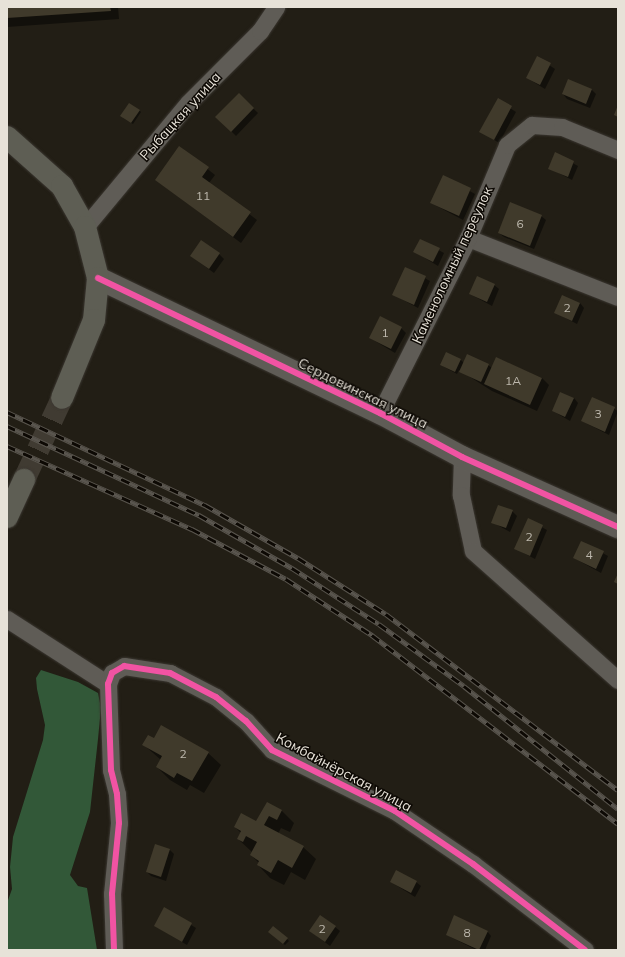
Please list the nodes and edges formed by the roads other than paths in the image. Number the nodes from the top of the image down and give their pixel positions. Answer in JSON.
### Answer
{"nodes":[{"id":1,"x":276,"y":7,"type":"edge"},
{"id":2,"x":7,"y":137,"type":"edge"},
{"id":3,"x":618,"y":150,"type":"edge"},
{"id":4,"x":85,"y":227,"type":"junction"},
{"id":5,"x":468,"y":238,"type":"junction"},
{"id":6,"x":98,"y":278,"type":"junction"},
{"id":7,"x":618,"y":297,"type":"edge"},
{"id":8,"x":62,"y":398,"type":"tunnel mouth"},
{"id":9,"x":380,"y":413,"type":"junction"},
{"id":10,"x":462,"y":457,"type":"junction"},
{"id":11,"x":24,"y":480,"type":"tunnel mouth"},
{"id":12,"x":7,"y":517,"type":"edge"},
{"id":13,"x":618,"y":527,"type":"edge"},
{"id":14,"x":7,"y":619,"type":"edge"},
{"id":15,"x":618,"y":680,"type":"edge"},
{"id":16,"x":108,"y":684,"type":"junction"},
{"id":17,"x":580,"y":949,"type":"edge"},
{"id":18,"x":114,"y":950,"type":"edge"}],
"edges":[{"from":1,"to":4,"type":"street","name":"Рыбацкая улица"},
{"from":2,"to":4,"type":"main road"},
{"from":3,"to":5,"type":"street","name":"Каменоломный переулок"},
{"from":4,"to":6,"type":"main road"},
{"from":5,"to":7,"type":"street"},
{"from":5,"to":9,"type":"street","name":"Каменоломный переулок"},
{"from":6,"to":8,"type":"main road"},
{"from":6,"to":9,"type":"street","name":"Сердовинская улица"},
{"from":9,"to":10,"type":"street","name":"Сердовинская улица"},
{"from":10,"to":13,"type":"street","name":"Сердовинская улица"},
{"from":10,"to":15,"type":"street"},
{"from":11,"to":12,"type":"main road"},
{"from":14,"to":16,"type":"street"},
{"from":16,"to":17,"type":"street","name":"Комбайнёрская улица"},
{"from":16,"to":18,"type":"street"}]}
